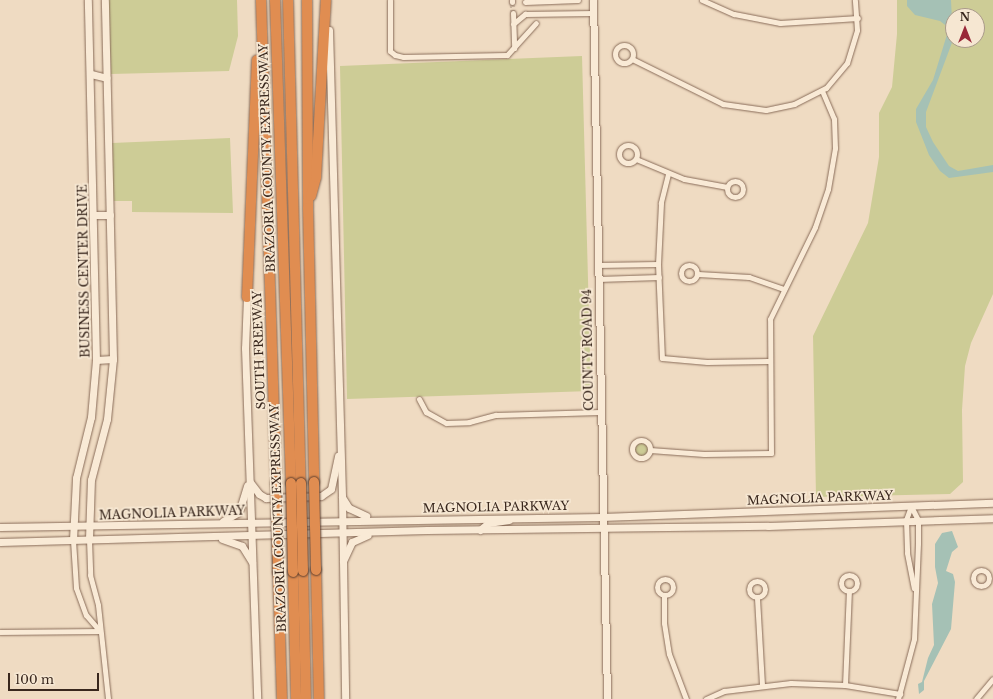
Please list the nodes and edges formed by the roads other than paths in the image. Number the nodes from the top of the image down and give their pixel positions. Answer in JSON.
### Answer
{"nodes":[{"id":1,"x":88,"y":0,"type":"edge"},
{"id":2,"x":105,"y":0,"type":"edge"},
{"id":3,"x":260,"y":0,"type":"edge"},
{"id":4,"x":275,"y":0,"type":"edge"},
{"id":5,"x":288,"y":0,"type":"edge"},
{"id":6,"x":307,"y":0,"type":"edge"},
{"id":7,"x":327,"y":0,"type":"edge"},
{"id":8,"x":390,"y":0,"type":"edge"},
{"id":9,"x":578,"y":0,"type":"edge"},
{"id":10,"x":593,"y":0,"type":"edge"},
{"id":11,"x":702,"y":0,"type":"edge"},
{"id":12,"x":855,"y":0,"type":"edge"},
{"id":13,"x":524,"y":1,"type":"edge"},
{"id":14,"x":512,"y":13,"type":"tunnel mouth"},
{"id":15,"x":593,"y":13,"type":"junction"},
{"id":16,"x":525,"y":14,"type":"junction"},
{"id":17,"x":858,"y":18,"type":"junction"},
{"id":18,"x":536,"y":22,"type":"dead end"},
{"id":19,"x":513,"y":24,"type":"junction"},
{"id":20,"x":514,"y":48,"type":"junction"},
{"id":21,"x":632,"y":59,"type":"dead end"},
{"id":22,"x":91,"y":74,"type":"junction"},
{"id":23,"x":107,"y":78,"type":"junction"},
{"id":24,"x":822,"y":91,"type":"junction"},
{"id":25,"x":636,"y":159,"type":"dead end"},
{"id":26,"x":668,"y":174,"type":"junction"},
{"id":27,"x":727,"y":187,"type":"dead end"},
{"id":28,"x":308,"y":208,"type":"junction"},
{"id":29,"x":110,"y":214,"type":"junction"},
{"id":30,"x":95,"y":215,"type":"junction"},
{"id":31,"x":658,"y":264,"type":"junction"},
{"id":32,"x":598,"y":266,"type":"junction"},
{"id":33,"x":698,"y":274,"type":"dead end"},
{"id":34,"x":659,"y":277,"type":"junction"},
{"id":35,"x":598,"y":279,"type":"junction"},
{"id":36,"x":784,"y":289,"type":"junction"},
{"id":37,"x":247,"y":297,"type":"joint"},
{"id":38,"x":96,"y":360,"type":"junction"},
{"id":39,"x":113,"y":360,"type":"junction"},
{"id":40,"x":768,"y":361,"type":"junction"},
{"id":41,"x":419,"y":399,"type":"dead end"},
{"id":42,"x":600,"y":412,"type":"junction"},
{"id":43,"x":340,"y":445,"type":"junction"},
{"id":44,"x":650,"y":450,"type":"dead end"},
{"id":45,"x":249,"y":480,"type":"junction"},
{"id":46,"x":296,"y":483,"type":"junction"},
{"id":47,"x":342,"y":497,"type":"junction"},
{"id":48,"x":993,"y":503,"type":"edge"},
{"id":49,"x":911,"y":506,"type":"junction"},
{"id":50,"x":754,"y":511,"type":"junction"},
{"id":51,"x":521,"y":517,"type":"junction"},
{"id":52,"x":602,"y":517,"type":"junction"},
{"id":53,"x":993,"y":518,"type":"edge"},
{"id":54,"x":341,"y":519,"type":"junction"},
{"id":55,"x":378,"y":519,"type":"junction"},
{"id":56,"x":906,"y":520,"type":"junction"},
{"id":57,"x":918,"y":520,"type":"junction"},
{"id":58,"x":251,"y":522,"type":"junction"},
{"id":59,"x":217,"y":523,"type":"junction"},
{"id":60,"x":755,"y":526,"type":"junction"},
{"id":61,"x":0,"y":527,"type":"edge"},
{"id":62,"x":88,"y":527,"type":"junction"},
{"id":63,"x":73,"y":528,"type":"junction"},
{"id":64,"x":603,"y":528,"type":"junction"},
{"id":65,"x":480,"y":530,"type":"junction"},
{"id":66,"x":378,"y":532,"type":"junction"},
{"id":67,"x":341,"y":533,"type":"junction"},
{"id":68,"x":251,"y":535,"type":"junction"},
{"id":69,"x":212,"y":537,"type":"junction"},
{"id":70,"x":89,"y":539,"type":"junction"},
{"id":71,"x":73,"y":540,"type":"junction"},
{"id":72,"x":0,"y":542,"type":"edge"},
{"id":73,"x":252,"y":562,"type":"junction"},
{"id":74,"x":341,"y":565,"type":"junction"},
{"id":75,"x":298,"y":571,"type":"junction"},
{"id":76,"x":914,"y":589,"type":"junction"},
{"id":77,"x":849,"y":591,"type":"dead end"},
{"id":78,"x":664,"y":595,"type":"dead end"},
{"id":79,"x":757,"y":598,"type":"dead end"},
{"id":80,"x":99,"y":631,"type":"junction"},
{"id":81,"x":0,"y":632,"type":"edge"},
{"id":82,"x":993,"y":679,"type":"edge"},
{"id":83,"x":762,"y":685,"type":"junction"},
{"id":84,"x":845,"y":685,"type":"junction"},
{"id":85,"x":899,"y":696,"type":"edge"},
{"id":86,"x":108,"y":699,"type":"edge"},
{"id":87,"x":257,"y":699,"type":"edge"},
{"id":88,"x":282,"y":699,"type":"edge"},
{"id":89,"x":296,"y":699,"type":"edge"},
{"id":90,"x":306,"y":699,"type":"edge"},
{"id":91,"x":319,"y":699,"type":"edge"},
{"id":92,"x":345,"y":699,"type":"edge"},
{"id":93,"x":607,"y":699,"type":"edge"},
{"id":94,"x":686,"y":699,"type":"edge"},
{"id":95,"x":706,"y":699,"type":"edge"},
{"id":96,"x":976,"y":699,"type":"edge"}],
"edges":[{"from":1,"to":22,"type":"main road","name":"BUSINESS CENTER DRIVE"},
{"from":2,"to":23,"type":"main road"},
{"from":3,"to":37,"type":"highway"},
{"from":3,"to":88,"type":"highway","name":"SOUTH FREEWAY","bridge":true},
{"from":4,"to":46,"type":"highway","name":"BRAZORIA COUNTY EXPRESSWAY"},
{"from":5,"to":46,"type":"highway","name":"BRAZORIA COUNTY EXPRESSWAY"},
{"from":6,"to":28,"type":"highway"},
{"from":7,"to":28,"type":"highway"},
{"from":7,"to":43,"type":"main road"},
{"from":8,"to":20,"type":"street"},
{"from":9,"to":13,"type":"street"},
{"from":10,"to":15,"type":"main road","name":"COUNTY ROAD 94"},
{"from":11,"to":17,"type":"street"},
{"from":12,"to":17,"type":"street"},
{"from":13,"to":16,"type":"street"},
{"from":14,"to":19,"type":"street"},
{"from":15,"to":16,"type":"street"},
{"from":15,"to":32,"type":"main road","name":"COUNTY ROAD 94"},
{"from":16,"to":19,"type":"street"},
{"from":17,"to":24,"type":"street"},
{"from":18,"to":20,"type":"street"},
{"from":19,"to":20,"type":"street"},
{"from":21,"to":24,"type":"street"},
{"from":22,"to":23,"type":"main road"},
{"from":22,"to":30,"type":"main road","name":"BUSINESS CENTER DRIVE"},
{"from":23,"to":29,"type":"main road"},
{"from":24,"to":36,"type":"street"},
{"from":25,"to":26,"type":"street"},
{"from":26,"to":27,"type":"street"},
{"from":26,"to":31,"type":"street"},
{"from":28,"to":91,"type":"highway","bridge":true},
{"from":29,"to":30,"type":"main road"},
{"from":29,"to":39,"type":"main road"},
{"from":30,"to":38,"type":"main road","name":"BUSINESS CENTER DRIVE"},
{"from":31,"to":32,"type":"street"},
{"from":31,"to":34,"type":"street"},
{"from":32,"to":35,"type":"main road","name":"COUNTY ROAD 94"},
{"from":33,"to":36,"type":"street"},
{"from":34,"to":35,"type":"street"},
{"from":34,"to":40,"type":"street"},
{"from":35,"to":42,"type":"main road","name":"COUNTY ROAD 94"},
{"from":36,"to":40,"type":"street"},
{"from":37,"to":45,"type":"main road"},
{"from":38,"to":39,"type":"main road"},
{"from":38,"to":63,"type":"main road","name":"BUSINESS CENTER DRIVE"},
{"from":39,"to":62,"type":"main road"},
{"from":40,"to":44,"type":"street"},
{"from":41,"to":42,"type":"street"},
{"from":42,"to":52,"type":"main road","name":"COUNTY ROAD 94"},
{"from":43,"to":45,"type":"main road"},
{"from":43,"to":47,"type":"main road"},
{"from":45,"to":58,"type":"main road"},
{"from":45,"to":59,"type":"main road"},
{"from":46,"to":75,"type":"highway","name":"BRAZORIA COUNTY EXPRESSWAY","bridge":true},
{"from":47,"to":54,"type":"main road"},
{"from":47,"to":55,"type":"main road"},
{"from":48,"to":49,"type":"main road","name":"MAGNOLIA PARKWAY"},
{"from":49,"to":50,"type":"main road","name":"MAGNOLIA PARKWAY"},
{"from":49,"to":56,"type":"street"},
{"from":49,"to":57,"type":"street"},
{"from":50,"to":52,"type":"main road","name":"MAGNOLIA PARKWAY"},
{"from":50,"to":60,"type":"main road"},
{"from":51,"to":52,"type":"main road","name":"MAGNOLIA PARKWAY"},
{"from":51,"to":55,"type":"main road","name":"MAGNOLIA PARKWAY"},
{"from":51,"to":65,"type":"main road"},
{"from":52,"to":64,"type":"main road","name":"COUNTY ROAD 94"},
{"from":53,"to":57,"type":"main road","name":"MAGNOLIA PARKWAY"},
{"from":54,"to":55,"type":"main road","name":"MAGNOLIA PARKWAY"},
{"from":54,"to":58,"type":"main road","name":"MAGNOLIA PARKWAY"},
{"from":54,"to":67,"type":"main road"},
{"from":56,"to":57,"type":"main road","name":"MAGNOLIA PARKWAY"},
{"from":56,"to":60,"type":"main road","name":"MAGNOLIA PARKWAY"},
{"from":56,"to":76,"type":"street"},
{"from":57,"to":76,"type":"street"},
{"from":58,"to":59,"type":"main road","name":"MAGNOLIA PARKWAY"},
{"from":58,"to":68,"type":"main road"},
{"from":59,"to":62,"type":"main road","name":"MAGNOLIA PARKWAY"},
{"from":60,"to":64,"type":"main road","name":"MAGNOLIA PARKWAY"},
{"from":61,"to":63,"type":"main road","name":"MAGNOLIA PARKWAY"},
{"from":62,"to":63,"type":"main road","name":"MAGNOLIA PARKWAY"},
{"from":62,"to":70,"type":"main road"},
{"from":63,"to":71,"type":"main road","name":"BUSINESS CENTER DRIVE"},
{"from":64,"to":65,"type":"main road","name":"MAGNOLIA PARKWAY"},
{"from":64,"to":93,"type":"main road","name":"COUNTY ROAD 94"},
{"from":65,"to":66,"type":"main road","name":"MAGNOLIA PARKWAY"},
{"from":66,"to":67,"type":"main road","name":"MAGNOLIA PARKWAY"},
{"from":66,"to":74,"type":"main road"},
{"from":67,"to":68,"type":"main road","name":"MAGNOLIA PARKWAY"},
{"from":67,"to":74,"type":"main road"},
{"from":68,"to":69,"type":"main road","name":"MAGNOLIA PARKWAY"},
{"from":68,"to":73,"type":"main road"},
{"from":69,"to":70,"type":"main road","name":"MAGNOLIA PARKWAY"},
{"from":69,"to":73,"type":"main road"},
{"from":70,"to":71,"type":"main road","name":"MAGNOLIA PARKWAY"},
{"from":70,"to":80,"type":"street"},
{"from":71,"to":72,"type":"main road","name":"MAGNOLIA PARKWAY"},
{"from":71,"to":80,"type":"street"},
{"from":73,"to":87,"type":"main road"},
{"from":74,"to":92,"type":"main road"},
{"from":75,"to":89,"type":"highway","name":"BRAZORIA COUNTY EXPRESSWAY"},
{"from":75,"to":90,"type":"highway","name":"BRAZORIA COUNTY EXPRESSWAY"},
{"from":76,"to":85,"type":"street"},
{"from":77,"to":84,"type":"street"},
{"from":78,"to":94,"type":"street"},
{"from":79,"to":83,"type":"street"},
{"from":80,"to":81,"type":"street"},
{"from":80,"to":86,"type":"street"},
{"from":82,"to":96,"type":"street"},
{"from":83,"to":84,"type":"street"},
{"from":83,"to":95,"type":"street"},
{"from":84,"to":85,"type":"street"}]}
